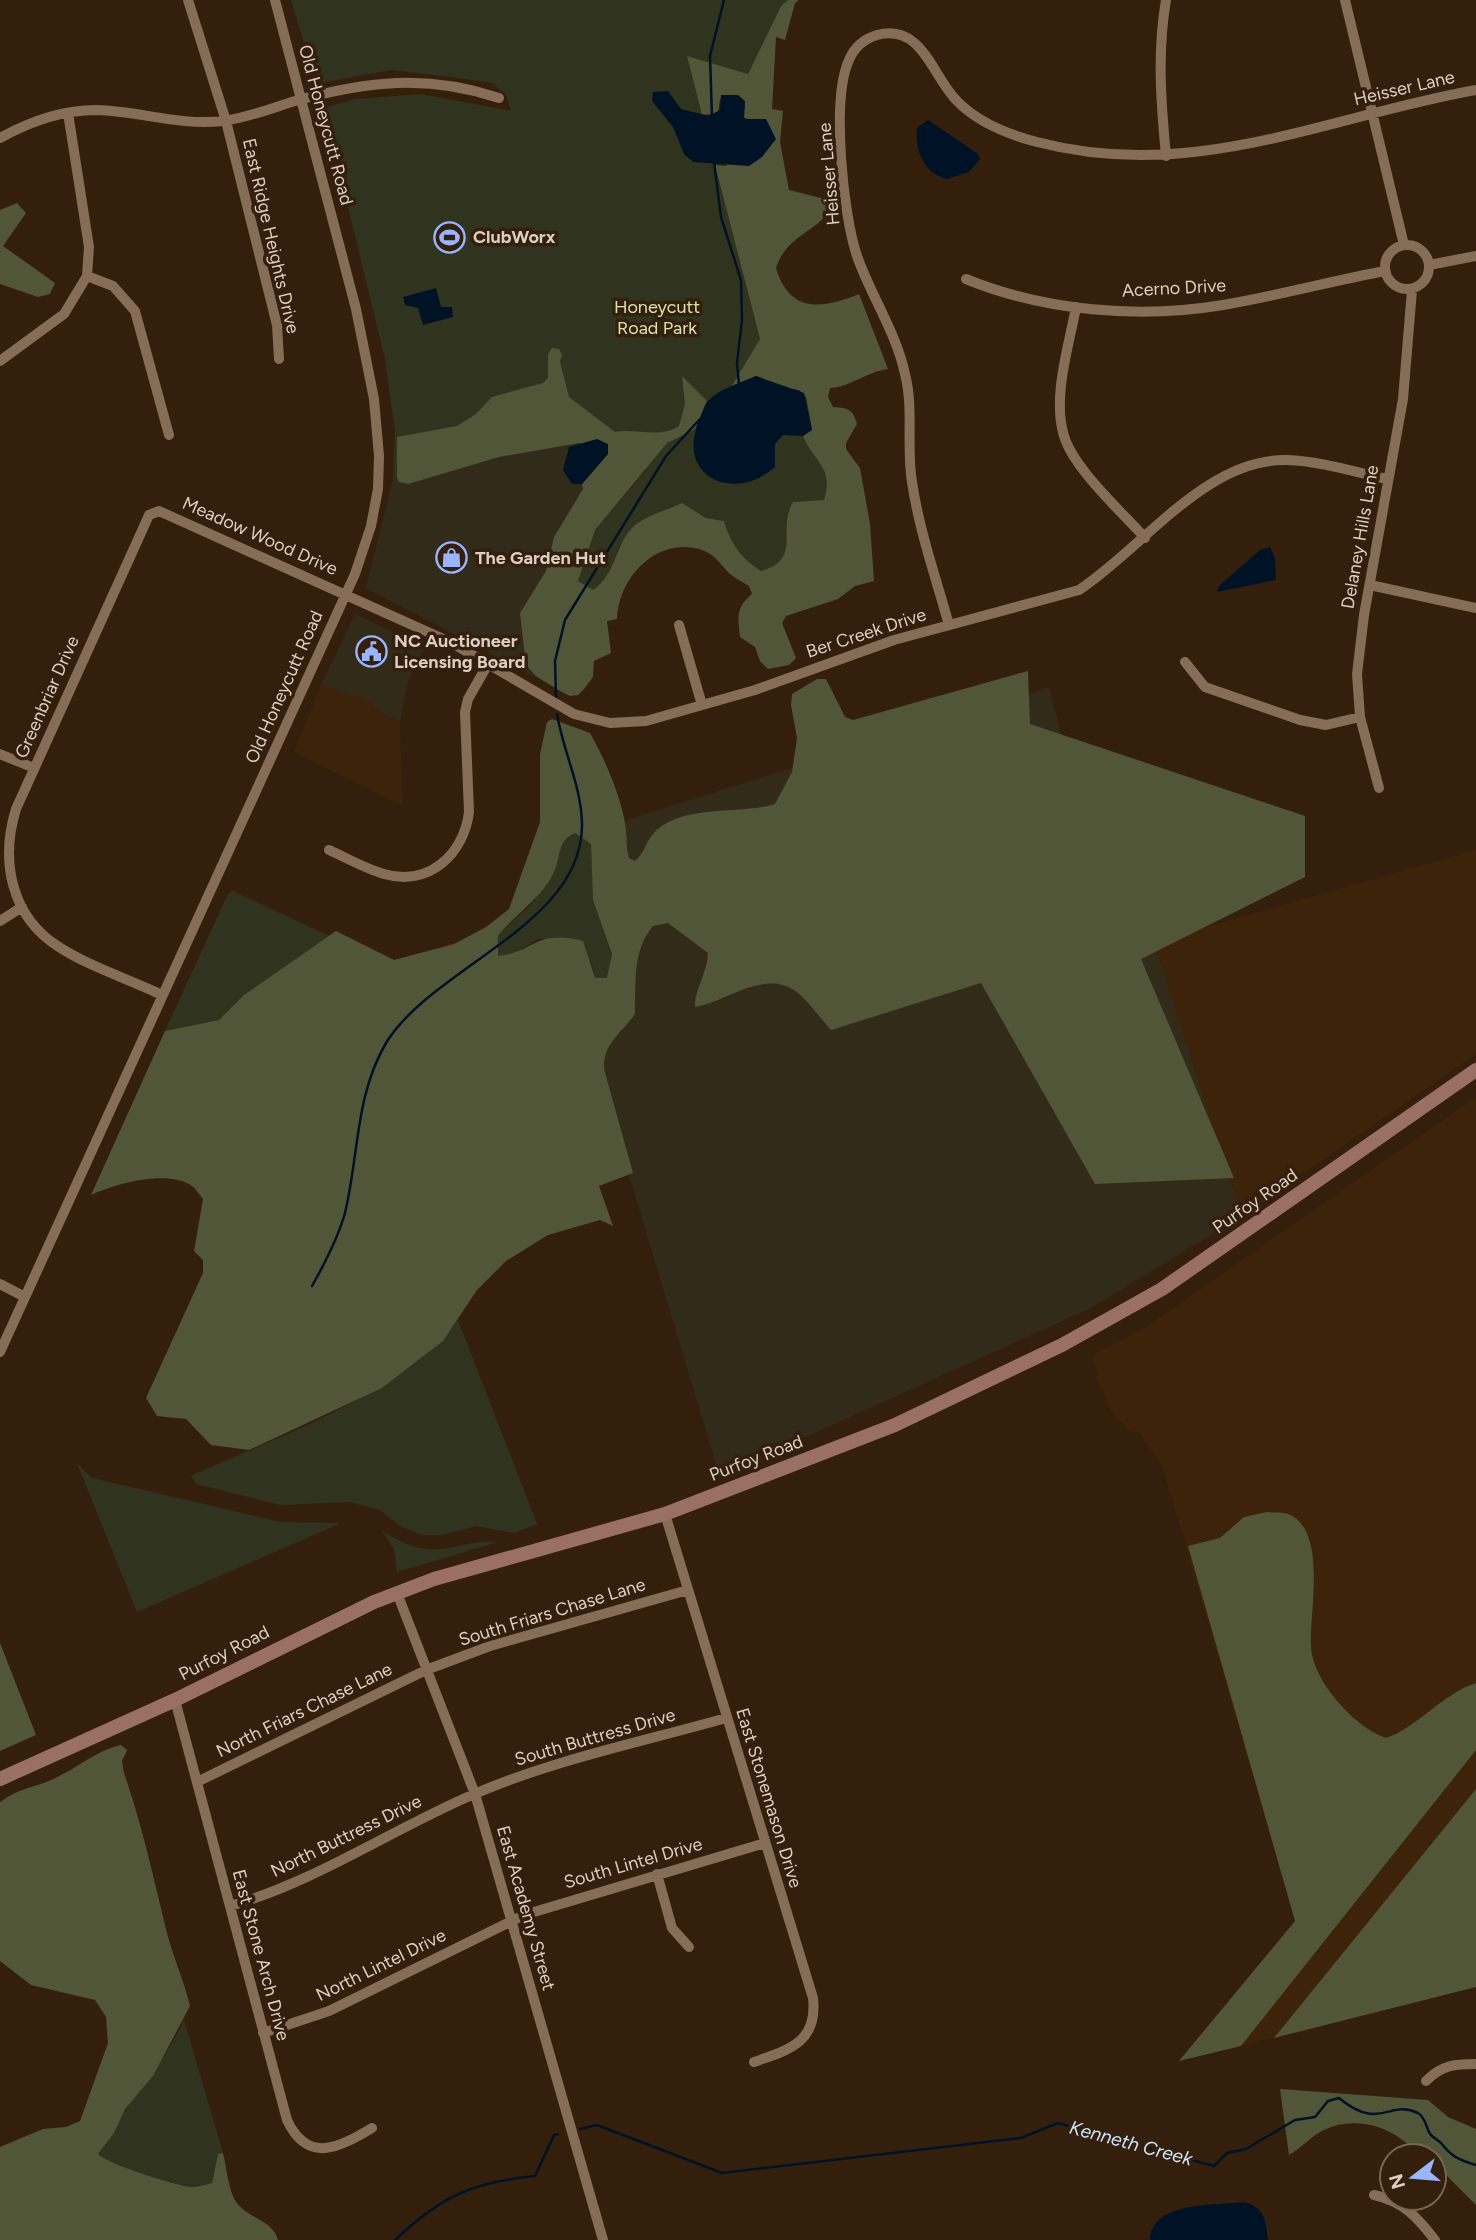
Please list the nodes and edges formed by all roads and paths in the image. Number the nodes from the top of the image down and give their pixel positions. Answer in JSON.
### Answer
{"nodes":[{"id":1,"x":188,"y":0,"type":"edge"},
{"id":2,"x":275,"y":0,"type":"edge"},
{"id":3,"x":1166,"y":0,"type":"edge"},
{"id":4,"x":1345,"y":0,"type":"edge"},
{"id":5,"x":1476,"y":90,"type":"edge"},
{"id":6,"x":499,"y":98,"type":"dead end"},
{"id":7,"x":302,"y":99,"type":"junction"},
{"id":8,"x":1373,"y":112,"type":"junction"},
{"id":9,"x":68,"y":113,"type":"junction"},
{"id":10,"x":226,"y":121,"type":"junction"},
{"id":11,"x":0,"y":138,"type":"edge"},
{"id":12,"x":1166,"y":156,"type":"junction"},
{"id":13,"x":1404,"y":245,"type":"junction"},
{"id":14,"x":1476,"y":256,"type":"edge"},
{"id":15,"x":1429,"y":265,"type":"junction"},
{"id":16,"x":1385,"y":271,"type":"junction"},
{"id":17,"x":86,"y":276,"type":"junction"},
{"id":18,"x":966,"y":279,"type":"dead end"},
{"id":19,"x":1412,"y":290,"type":"junction"},
{"id":20,"x":1076,"y":307,"type":"junction"},
{"id":21,"x":279,"y":359,"type":"dead end"},
{"id":22,"x":0,"y":360,"type":"edge"},
{"id":23,"x":169,"y":435,"type":"dead end"},
{"id":24,"x":1387,"y":479,"type":"junction"},
{"id":25,"x":159,"y":511,"type":"joint"},
{"id":26,"x":1144,"y":538,"type":"junction"},
{"id":27,"x":1370,"y":584,"type":"junction"},
{"id":28,"x":346,"y":593,"type":"junction"},
{"id":29,"x":1476,"y":608,"type":"edge"},
{"id":30,"x":679,"y":625,"type":"dead end"},
{"id":31,"x":949,"y":625,"type":"junction"},
{"id":32,"x":1185,"y":662,"type":"dead end"},
{"id":33,"x":488,"y":664,"type":"junction"},
{"id":34,"x":702,"y":705,"type":"junction"},
{"id":35,"x":1360,"y":717,"type":"junction"},
{"id":36,"x":0,"y":754,"type":"edge"},
{"id":37,"x":34,"y":768,"type":"junction"},
{"id":38,"x":1379,"y":788,"type":"dead end"},
{"id":39,"x":329,"y":850,"type":"dead end"},
{"id":40,"x":22,"y":907,"type":"junction"},
{"id":41,"x":0,"y":921,"type":"edge"},
{"id":42,"x":162,"y":995,"type":"junction"},
{"id":43,"x":1476,"y":1070,"type":"edge"},
{"id":44,"x":0,"y":1284,"type":"edge"},
{"id":45,"x":25,"y":1297,"type":"junction"},
{"id":46,"x":0,"y":1352,"type":"edge"},
{"id":47,"x":665,"y":1514,"type":"junction"},
{"id":48,"x":688,"y":1590,"type":"junction"},
{"id":49,"x":397,"y":1593,"type":"junction"},
{"id":50,"x":426,"y":1670,"type":"junction"},
{"id":51,"x":175,"y":1700,"type":"junction"},
{"id":52,"x":726,"y":1718,"type":"junction"},
{"id":53,"x":0,"y":1779,"type":"edge"},
{"id":54,"x":197,"y":1782,"type":"junction"},
{"id":55,"x":475,"y":1794,"type":"junction"},
{"id":56,"x":765,"y":1843,"type":"junction"},
{"id":57,"x":657,"y":1874,"type":"junction"},
{"id":58,"x":230,"y":1906,"type":"junction"},
{"id":59,"x":512,"y":1920,"type":"junction"},
{"id":60,"x":690,"y":1947,"type":"dead end"},
{"id":61,"x":263,"y":2034,"type":"junction"},
{"id":62,"x":754,"y":2062,"type":"dead end"},
{"id":63,"x":1476,"y":2064,"type":"edge"},
{"id":64,"x":1426,"y":2081,"type":"dead end"},
{"id":65,"x":372,"y":2128,"type":"dead end"},
{"id":66,"x":1374,"y":2195,"type":"dead end"},
{"id":67,"x":603,"y":2240,"type":"edge"},
{"id":68,"x":1435,"y":2240,"type":"edge"}],
"edges":[{"from":1,"to":10,"type":"street","name":"East Ridge Heights Drive"},
{"from":2,"to":7,"type":"street","name":"Old Honeycutt Road"},
{"from":3,"to":12,"type":"street"},
{"from":4,"to":8,"type":"street"},
{"from":5,"to":8,"type":"street","name":"Heisser Lane"},
{"from":6,"to":7,"type":"street"},
{"from":7,"to":10,"type":"street"},
{"from":7,"to":28,"type":"street","name":"Old Honeycutt Road"},
{"from":8,"to":12,"type":"street","name":"Heisser Lane"},
{"from":8,"to":13,"type":"street"},
{"from":9,"to":10,"type":"street"},
{"from":9,"to":11,"type":"street"},
{"from":9,"to":17,"type":"street"},
{"from":10,"to":21,"type":"street","name":"East Ridge Heights Drive"},
{"from":12,"to":31,"type":"street","name":"Heisser Lane"},
{"from":13,"to":15,"type":"street"},
{"from":13,"to":16,"type":"street"},
{"from":14,"to":15,"type":"street"},
{"from":15,"to":19,"type":"street"},
{"from":16,"to":19,"type":"street"},
{"from":16,"to":20,"type":"street","name":"Acerno Drive"},
{"from":17,"to":22,"type":"street"},
{"from":17,"to":23,"type":"street"},
{"from":18,"to":20,"type":"street","name":"Acerno Drive"},
{"from":19,"to":24,"type":"street","name":"Delaney Hills Lane"},
{"from":20,"to":26,"type":"street"},
{"from":24,"to":26,"type":"street","name":"Ber Creek Drive"},
{"from":24,"to":27,"type":"street","name":"Delaney Hills Lane"},
{"from":25,"to":28,"type":"street","name":"Meadow Wood Drive"},
{"from":25,"to":37,"type":"street","name":"Greenbriar Drive"},
{"from":26,"to":31,"type":"street","name":"Ber Creek Drive"},
{"from":27,"to":29,"type":"street"},
{"from":27,"to":35,"type":"street","name":"Delaney Hills Lane"},
{"from":28,"to":33,"type":"street","name":"Ber Creek Drive"},
{"from":28,"to":42,"type":"street","name":"Old Honeycutt Road"},
{"from":30,"to":34,"type":"street"},
{"from":31,"to":34,"type":"street","name":"Ber Creek Drive"},
{"from":32,"to":35,"type":"street"},
{"from":33,"to":34,"type":"street","name":"Ber Creek Drive"},
{"from":33,"to":39,"type":"street"},
{"from":35,"to":38,"type":"street","name":"Delaney Hills Lane"},
{"from":36,"to":37,"type":"street"},
{"from":37,"to":40,"type":"street","name":"Greenbriar Drive"},
{"from":40,"to":41,"type":"street"},
{"from":40,"to":42,"type":"street","name":"Greenbriar Drive"},
{"from":42,"to":45,"type":"street","name":"Old Honeycutt Road"},
{"from":43,"to":47,"type":"street","name":"Purfoy Road"},
{"from":44,"to":45,"type":"street"},
{"from":45,"to":46,"type":"street","name":"Old Honeycutt Road"},
{"from":47,"to":48,"type":"street","name":"East Stonemason Drive"},
{"from":47,"to":49,"type":"street","name":"Purfoy Road"},
{"from":48,"to":50,"type":"street","name":"South Friars Chase Lane"},
{"from":48,"to":52,"type":"street","name":"East Stonemason Drive"},
{"from":49,"to":50,"type":"street","name":"East Academy Street"},
{"from":49,"to":51,"type":"street","name":"Purfoy Road"},
{"from":50,"to":54,"type":"street","name":"North Friars Chase Lane"},
{"from":50,"to":55,"type":"street","name":"East Academy Street"},
{"from":51,"to":53,"type":"street","name":"Purfoy Road"},
{"from":51,"to":54,"type":"street","name":"East Stone Arch Drive"},
{"from":52,"to":55,"type":"street","name":"South Buttress Drive"},
{"from":52,"to":56,"type":"street","name":"East Stonemason Drive"},
{"from":54,"to":58,"type":"street","name":"East Stone Arch Drive"},
{"from":55,"to":58,"type":"street","name":"North Buttress Drive"},
{"from":55,"to":59,"type":"street","name":"East Academy Street"},
{"from":56,"to":57,"type":"street","name":"South Lintel Drive"},
{"from":56,"to":62,"type":"street","name":"East Stonemason Drive"},
{"from":57,"to":59,"type":"street","name":"South Lintel Drive"},
{"from":57,"to":60,"type":"street"},
{"from":58,"to":61,"type":"street","name":"East Stone Arch Drive"},
{"from":59,"to":61,"type":"street","name":"North Lintel Drive"},
{"from":59,"to":67,"type":"street","name":"East Academy Street"},
{"from":61,"to":65,"type":"street","name":"East Stone Arch Drive"},
{"from":63,"to":64,"type":"street"},
{"from":66,"to":68,"type":"street"}]}
